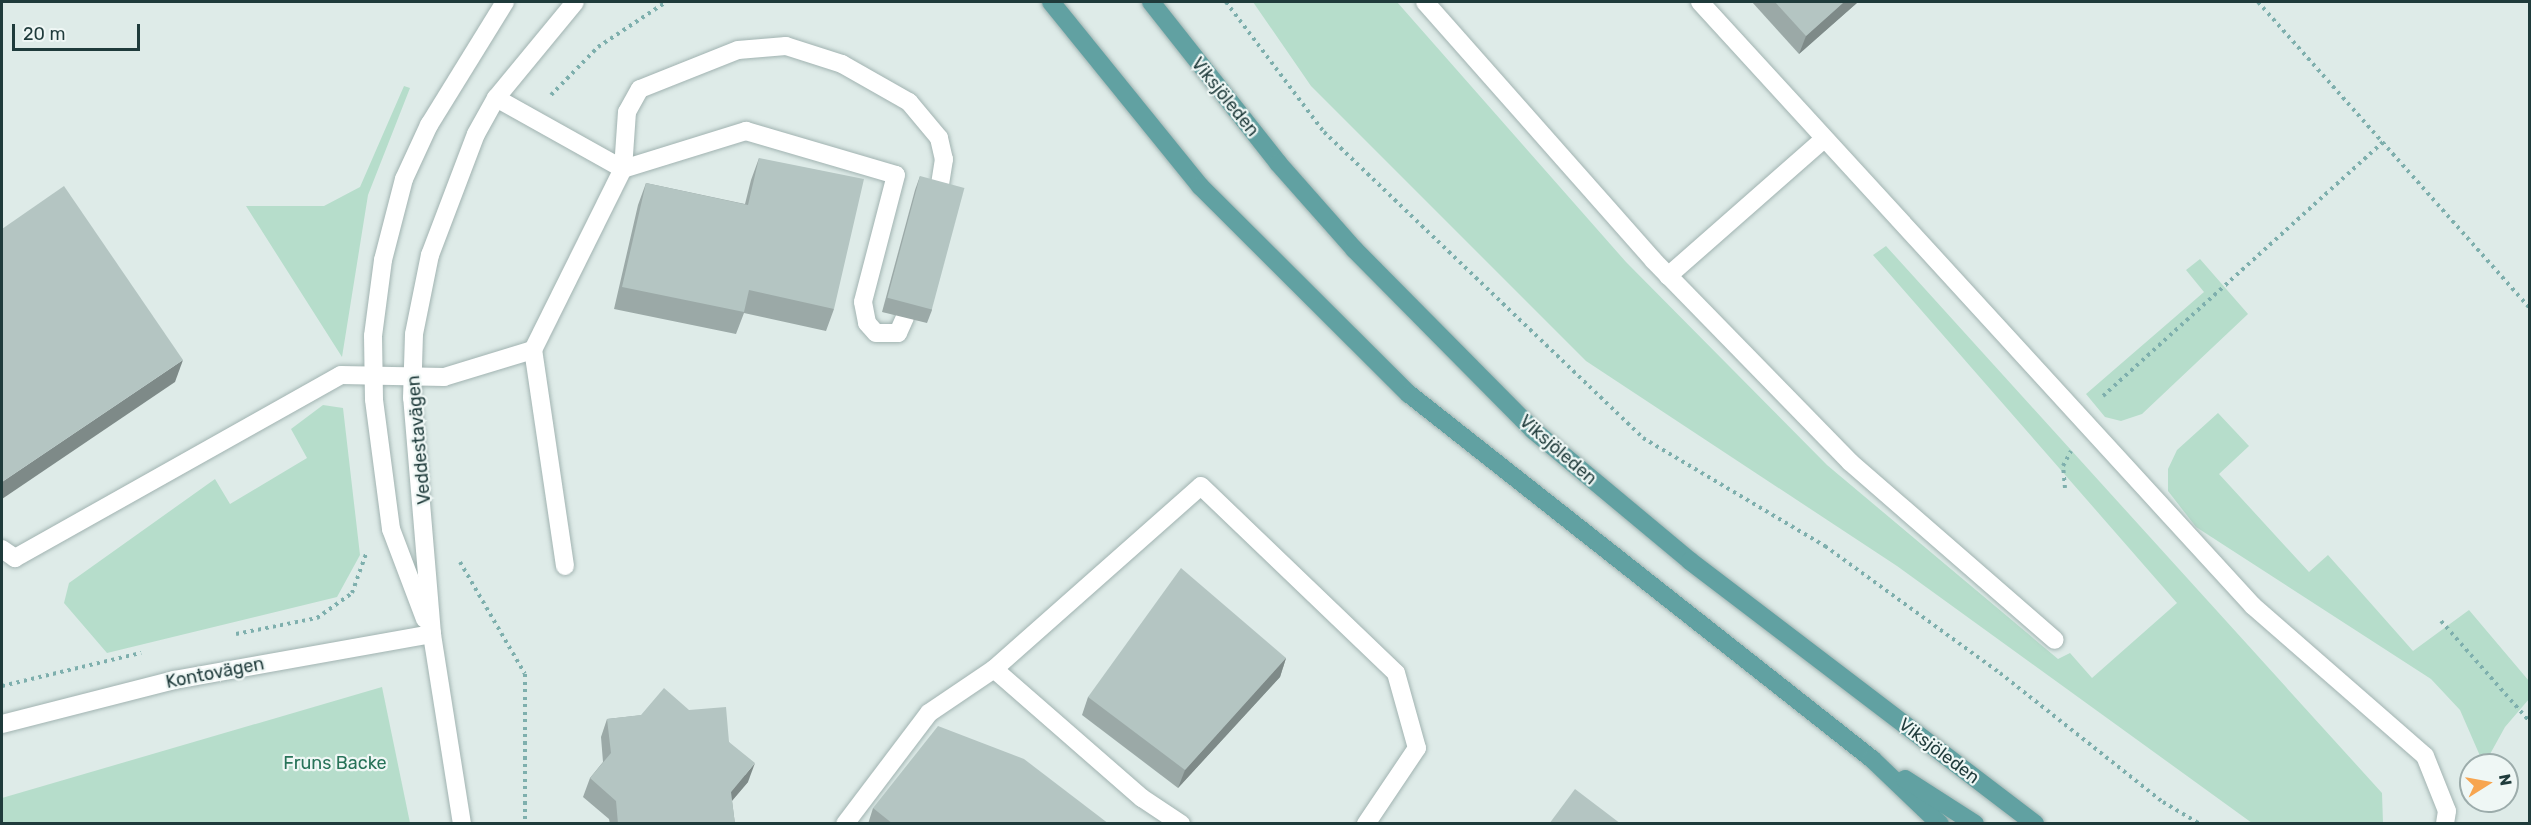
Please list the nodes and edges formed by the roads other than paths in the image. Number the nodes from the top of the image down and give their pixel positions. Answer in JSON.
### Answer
{"nodes":[{"id":1,"x":505,"y":2,"type":"edge"},
{"id":2,"x":575,"y":2,"type":"edge"},
{"id":3,"x":1051,"y":2,"type":"edge"},
{"id":4,"x":1151,"y":2,"type":"edge"},
{"id":5,"x":1425,"y":2,"type":"edge"},
{"id":6,"x":1700,"y":2,"type":"edge"},
{"id":7,"x":496,"y":98,"type":"junction"},
{"id":8,"x":1823,"y":140,"type":"junction"},
{"id":9,"x":623,"y":170,"type":"junction"},
{"id":10,"x":938,"y":196,"type":"edge"},
{"id":11,"x":1668,"y":276,"type":"junction"},
{"id":12,"x":905,"y":318,"type":"edge"},
{"id":13,"x":532,"y":350,"type":"junction"},
{"id":14,"x":374,"y":377,"type":"junction"},
{"id":15,"x":411,"y":378,"type":"junction"},
{"id":16,"x":2,"y":549,"type":"edge"},
{"id":17,"x":565,"y":566,"type":"dead end"},
{"id":18,"x":432,"y":634,"type":"junction"},
{"id":19,"x":2055,"y":640,"type":"dead end"},
{"id":20,"x":994,"y":669,"type":"junction"},
{"id":21,"x":2,"y":724,"type":"edge"},
{"id":22,"x":1872,"y":759,"type":"junction"},
{"id":23,"x":462,"y":824,"type":"edge"},
{"id":24,"x":845,"y":824,"type":"edge"},
{"id":25,"x":1181,"y":824,"type":"edge"},
{"id":26,"x":1366,"y":824,"type":"edge"},
{"id":27,"x":1940,"y":824,"type":"edge"},
{"id":28,"x":1975,"y":824,"type":"edge"},
{"id":29,"x":2036,"y":824,"type":"edge"},
{"id":30,"x":2445,"y":824,"type":"edge"}],
"edges":[{"from":1,"to":14,"type":"street","name":"Veddestavägen"},
{"from":2,"to":7,"type":"street","name":"Veddestavägen"},
{"from":3,"to":22,"type":"main road","name":"Viksjöleden"},
{"from":4,"to":29,"type":"main road","name":"Viksjöleden"},
{"from":5,"to":11,"type":"street"},
{"from":6,"to":8,"type":"street"},
{"from":7,"to":9,"type":"street"},
{"from":7,"to":15,"type":"street","name":"Veddestavägen"},
{"from":8,"to":11,"type":"street"},
{"from":8,"to":30,"type":"street"},
{"from":9,"to":10,"type":"street"},
{"from":9,"to":12,"type":"street"},
{"from":9,"to":13,"type":"street"},
{"from":11,"to":19,"type":"street"},
{"from":13,"to":15,"type":"street"},
{"from":13,"to":17,"type":"street"},
{"from":14,"to":15,"type":"street"},
{"from":14,"to":16,"type":"street"},
{"from":14,"to":18,"type":"street","name":"Veddestavägen"},
{"from":15,"to":18,"type":"street","name":"Veddestavägen"},
{"from":18,"to":21,"type":"street","name":"Kontovägen"},
{"from":18,"to":23,"type":"street","name":"Veddestavägen"},
{"from":20,"to":24,"type":"street"},
{"from":20,"to":25,"type":"street"},
{"from":20,"to":26,"type":"street"},
{"from":22,"to":27,"type":"main road","name":"Viksjöleden"},
{"from":22,"to":28,"type":"main road","name":"Viksjöleden"}]}
